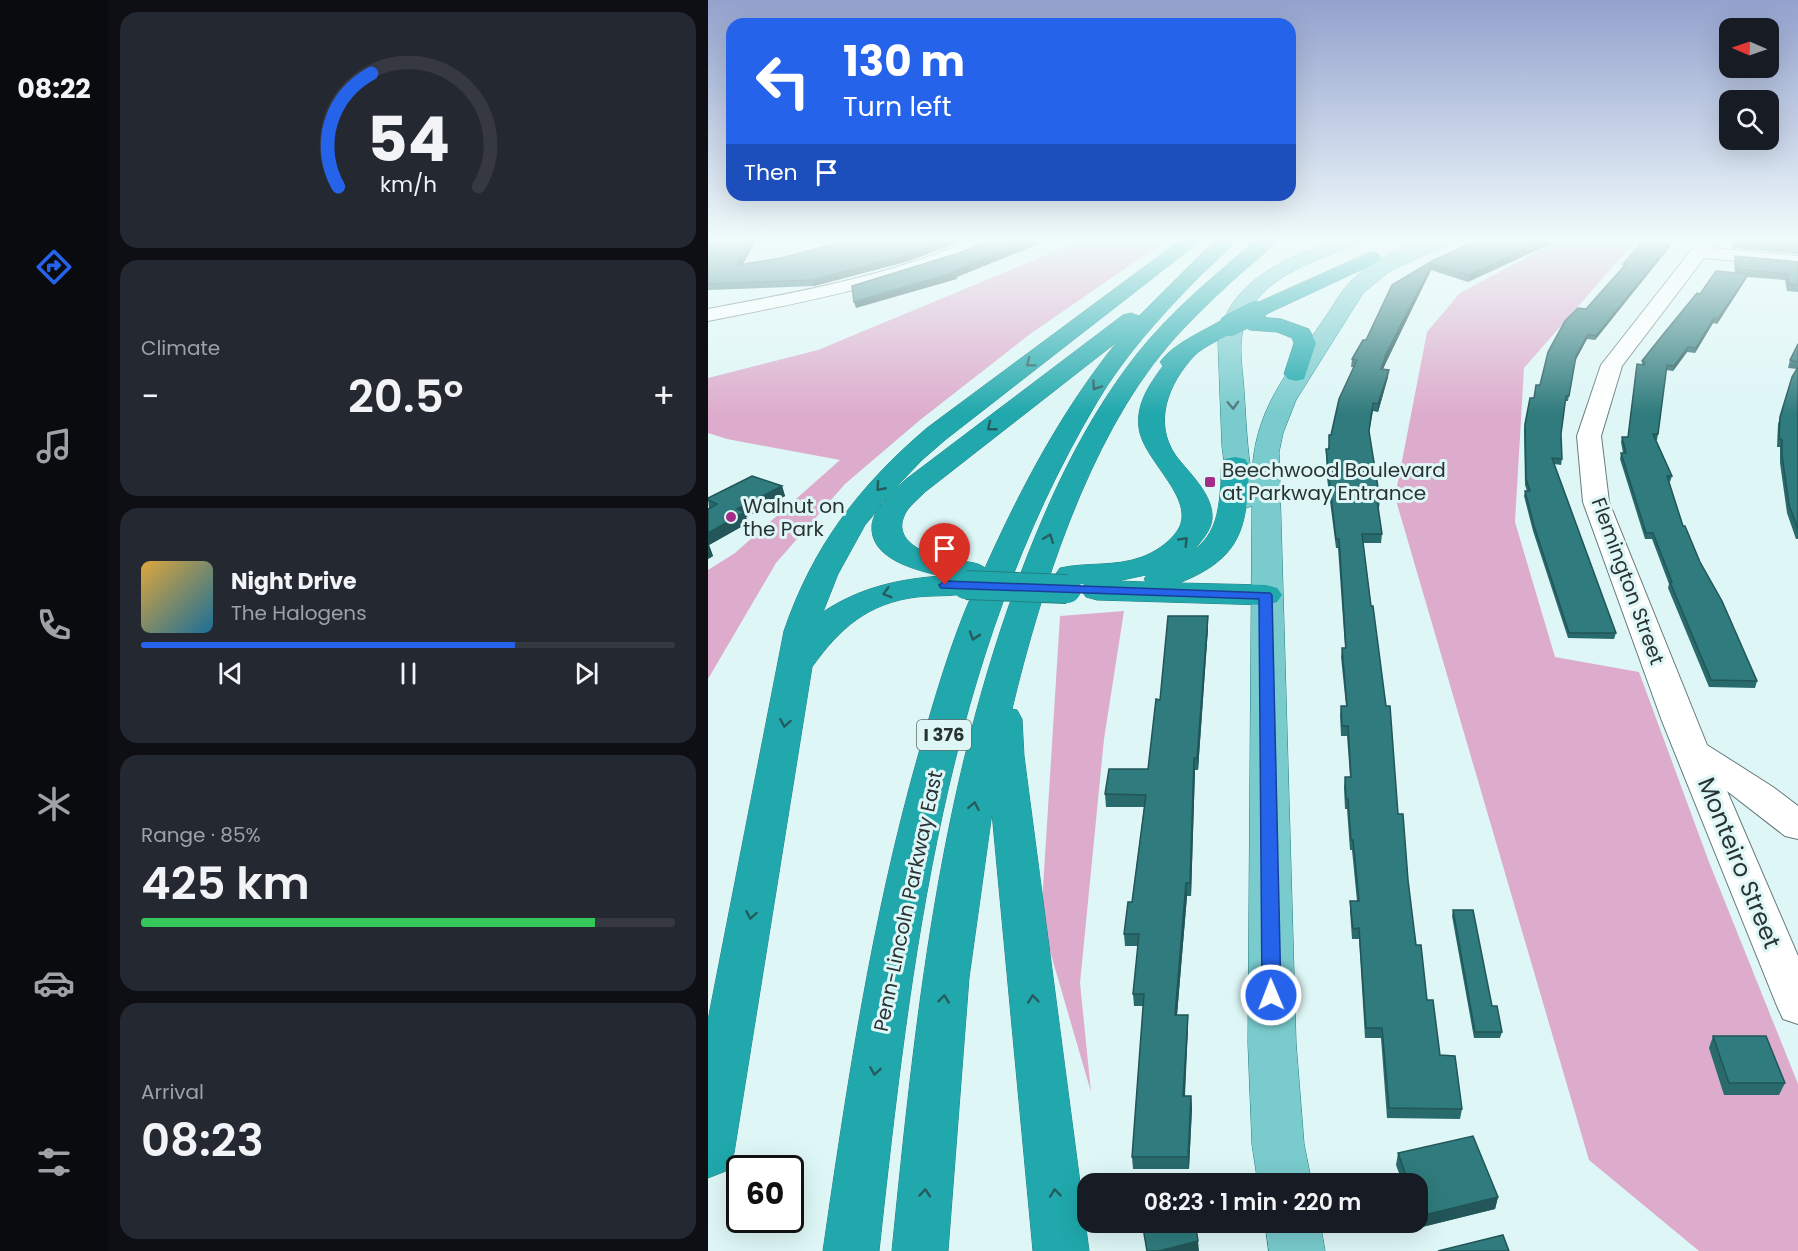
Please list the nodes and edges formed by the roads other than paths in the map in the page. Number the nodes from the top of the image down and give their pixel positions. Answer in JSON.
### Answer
{"nodes":[{"id":1,"x":802,"y":297,"type":"edge"},
{"id":2,"x":1117,"y":297,"type":"edge"},
{"id":3,"x":1159,"y":297,"type":"edge"},
{"id":4,"x":1168,"y":297,"type":"edge"},
{"id":5,"x":1204,"y":297,"type":"edge"},
{"id":6,"x":1249,"y":297,"type":"edge"},
{"id":7,"x":1291,"y":297,"type":"edge"},
{"id":8,"x":1336,"y":297,"type":"edge"},
{"id":9,"x":1349,"y":297,"type":"edge"},
{"id":10,"x":1663,"y":297,"type":"edge"},
{"id":11,"x":708,"y":315,"type":"edge"},
{"id":12,"x":1245,"y":320,"type":"junction"},
{"id":13,"x":1331,"y":326,"type":"junction"},
{"id":14,"x":1190,"y":348,"type":"junction"},
{"id":15,"x":1296,"y":374,"type":"junction"},
{"id":16,"x":1096,"y":436,"type":"junction"},
{"id":17,"x":1235,"y":465,"type":"junction"},
{"id":18,"x":969,"y":579,"type":"junction"},
{"id":19,"x":1069,"y":582,"type":"junction"},
{"id":20,"x":1116,"y":590,"type":"junction"},
{"id":21,"x":1266,"y":595,"type":"junction"},
{"id":22,"x":1007,"y":662,"type":"junction"},
{"id":23,"x":796,"y":666,"type":"junction"},
{"id":24,"x":1693,"y":752,"type":"junction"},
{"id":25,"x":1798,"y":826,"type":"edge"},
{"id":26,"x":1798,"y":1006,"type":"edge"},
{"id":27,"x":708,"y":1153,"type":"edge"},
{"id":28,"x":1283,"y":1173,"type":"edge"},
{"id":29,"x":1294,"y":1233,"type":"edge"},
{"id":30,"x":851,"y":1251,"type":"edge"},
{"id":31,"x":920,"y":1251,"type":"edge"},
{"id":32,"x":1061,"y":1251,"type":"edge"},
{"id":33,"x":1297,"y":1251,"type":"edge"}],
"edges":[{"from":1,"to":11,"type":"street"},
{"from":2,"to":23,"type":"highway","one_way":true},
{"from":3,"to":18,"type":"highway","one_way":true},
{"from":4,"to":30,"type":"highway","name":"Penn-Lincoln Parkway East","number":"I 376","one_way":true},
{"from":5,"to":16,"type":"highway","number":"I 376"},
{"from":6,"to":17,"type":"main road","one_way":true},
{"from":7,"to":12,"type":"highway"},
{"from":8,"to":13,"type":"main road"},
{"from":9,"to":13,"type":"main road"},
{"from":10,"to":24,"type":"street","name":"Flemington Street"},
{"from":12,"to":14,"type":"highway"},
{"from":12,"to":15,"type":"highway"},
{"from":13,"to":15,"type":"main road"},
{"from":14,"to":16,"type":"highway"},
{"from":19,"to":14,"type":"highway","one_way":true},
{"from":15,"to":21,"type":"main road"},
{"from":22,"to":16,"type":"highway","number":"I 376","one_way":true},
{"from":17,"to":20,"type":"highway"},
{"from":17,"to":21,"type":"main road"},
{"from":18,"to":19,"type":"highway","bridge":true},
{"from":18,"to":23,"type":"highway","one_way":true},
{"from":19,"to":20,"type":"highway"},
{"from":20,"to":21,"type":"highway"},
{"from":21,"to":28,"type":"main road"},
{"from":31,"to":22,"type":"highway","number":"I 376","one_way":true},
{"from":32,"to":22,"type":"highway","one_way":true},
{"from":23,"to":27,"type":"highway","one_way":true},
{"from":24,"to":25,"type":"street"},
{"from":24,"to":26,"type":"street","name":"Monteiro Street"},
{"from":29,"to":33,"type":"main road"}]}
